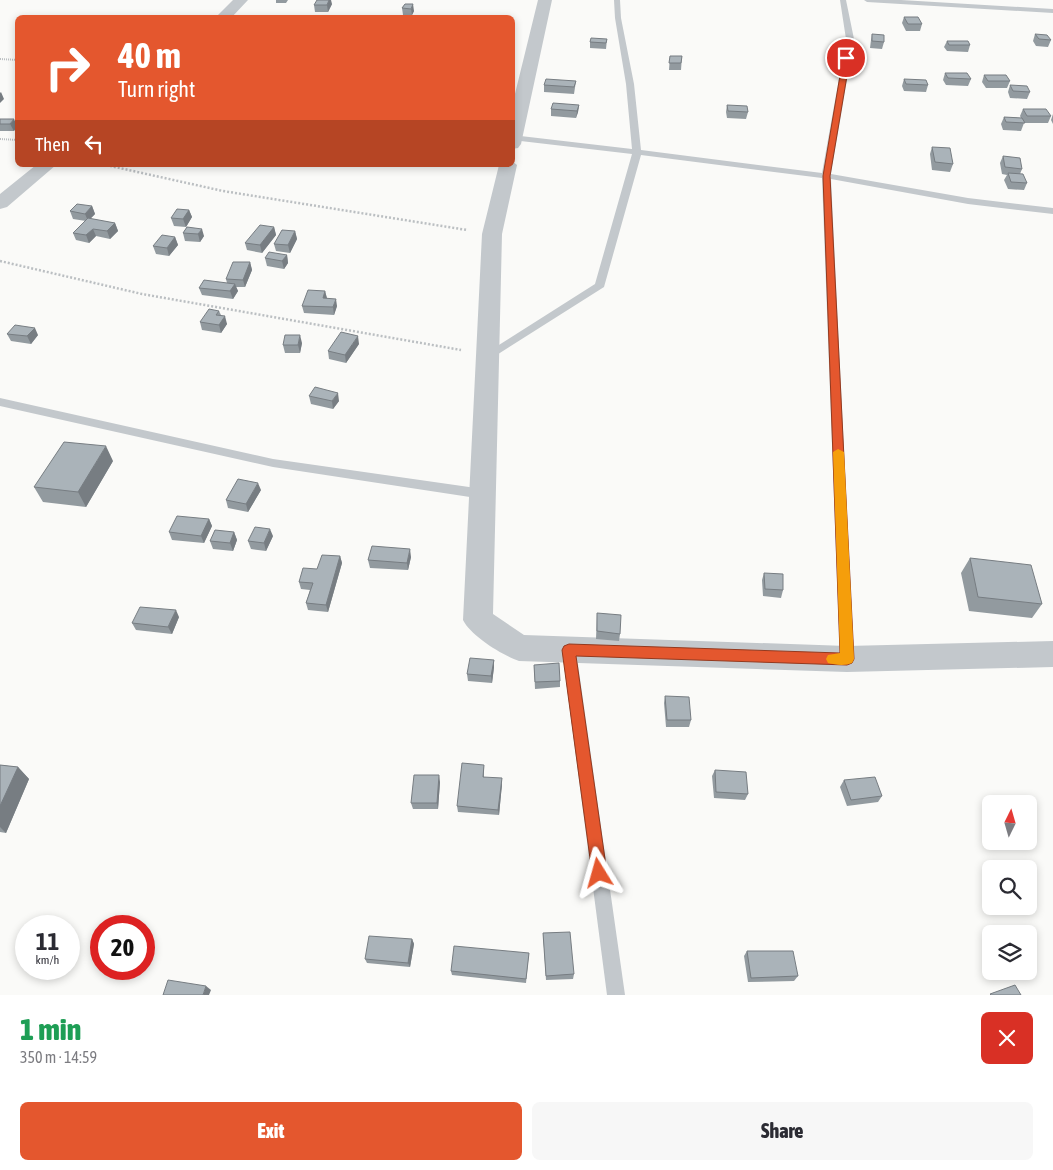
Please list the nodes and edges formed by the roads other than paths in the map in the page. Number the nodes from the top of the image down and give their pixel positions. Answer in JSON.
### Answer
{"nodes":[{"id":1,"x":241,"y":0,"type":"edge"},
{"id":2,"x":545,"y":0,"type":"edge"},
{"id":3,"x":617,"y":0,"type":"edge"},
{"id":4,"x":843,"y":0,"type":"edge"},
{"id":5,"x":867,"y":0,"type":"edge"},
{"id":6,"x":1025,"y":0,"type":"edge"},
{"id":7,"x":1034,"y":10,"type":"junction"},
{"id":8,"x":1053,"y":12,"type":"edge"},
{"id":9,"x":225,"y":15,"type":"edge"},
{"id":10,"x":515,"y":130,"type":"edge"},
{"id":11,"x":515,"y":139,"type":"edge"},
{"id":12,"x":637,"y":152,"type":"junction"},
{"id":13,"x":45,"y":167,"type":"edge"},
{"id":14,"x":508,"y":167,"type":"edge"},
{"id":15,"x":826,"y":176,"type":"junction"},
{"id":16,"x":0,"y":203,"type":"edge"},
{"id":17,"x":1053,"y":211,"type":"edge"},
{"id":18,"x":488,"y":355,"type":"junction"},
{"id":19,"x":0,"y":402,"type":"edge"},
{"id":20,"x":483,"y":494,"type":"junction"},
{"id":21,"x":569,"y":650,"type":"junction"},
{"id":22,"x":1053,"y":654,"type":"edge"},
{"id":23,"x":847,"y":659,"type":"junction"},
{"id":24,"x":616,"y":995,"type":"edge"}],
"edges":[{"from":1,"to":9,"type":"street"},
{"from":2,"to":10,"type":"street"},
{"from":3,"to":12,"type":"lane"},
{"from":4,"to":15,"type":"lane"},
{"from":5,"to":7,"type":"lane"},
{"from":6,"to":7,"type":"lane"},
{"from":7,"to":8,"type":"lane"},
{"from":11,"to":12,"type":"lane"},
{"from":12,"to":15,"type":"lane"},
{"from":12,"to":18,"type":"lane"},
{"from":13,"to":16,"type":"street"},
{"from":14,"to":18,"type":"street"},
{"from":15,"to":17,"type":"lane"},
{"from":15,"to":23,"type":"lane"},
{"from":18,"to":20,"type":"street"},
{"from":19,"to":20,"type":"lane"},
{"from":20,"to":21,"type":"street"},
{"from":21,"to":23,"type":"street"},
{"from":21,"to":24,"type":"lane"},
{"from":22,"to":23,"type":"street"}]}
